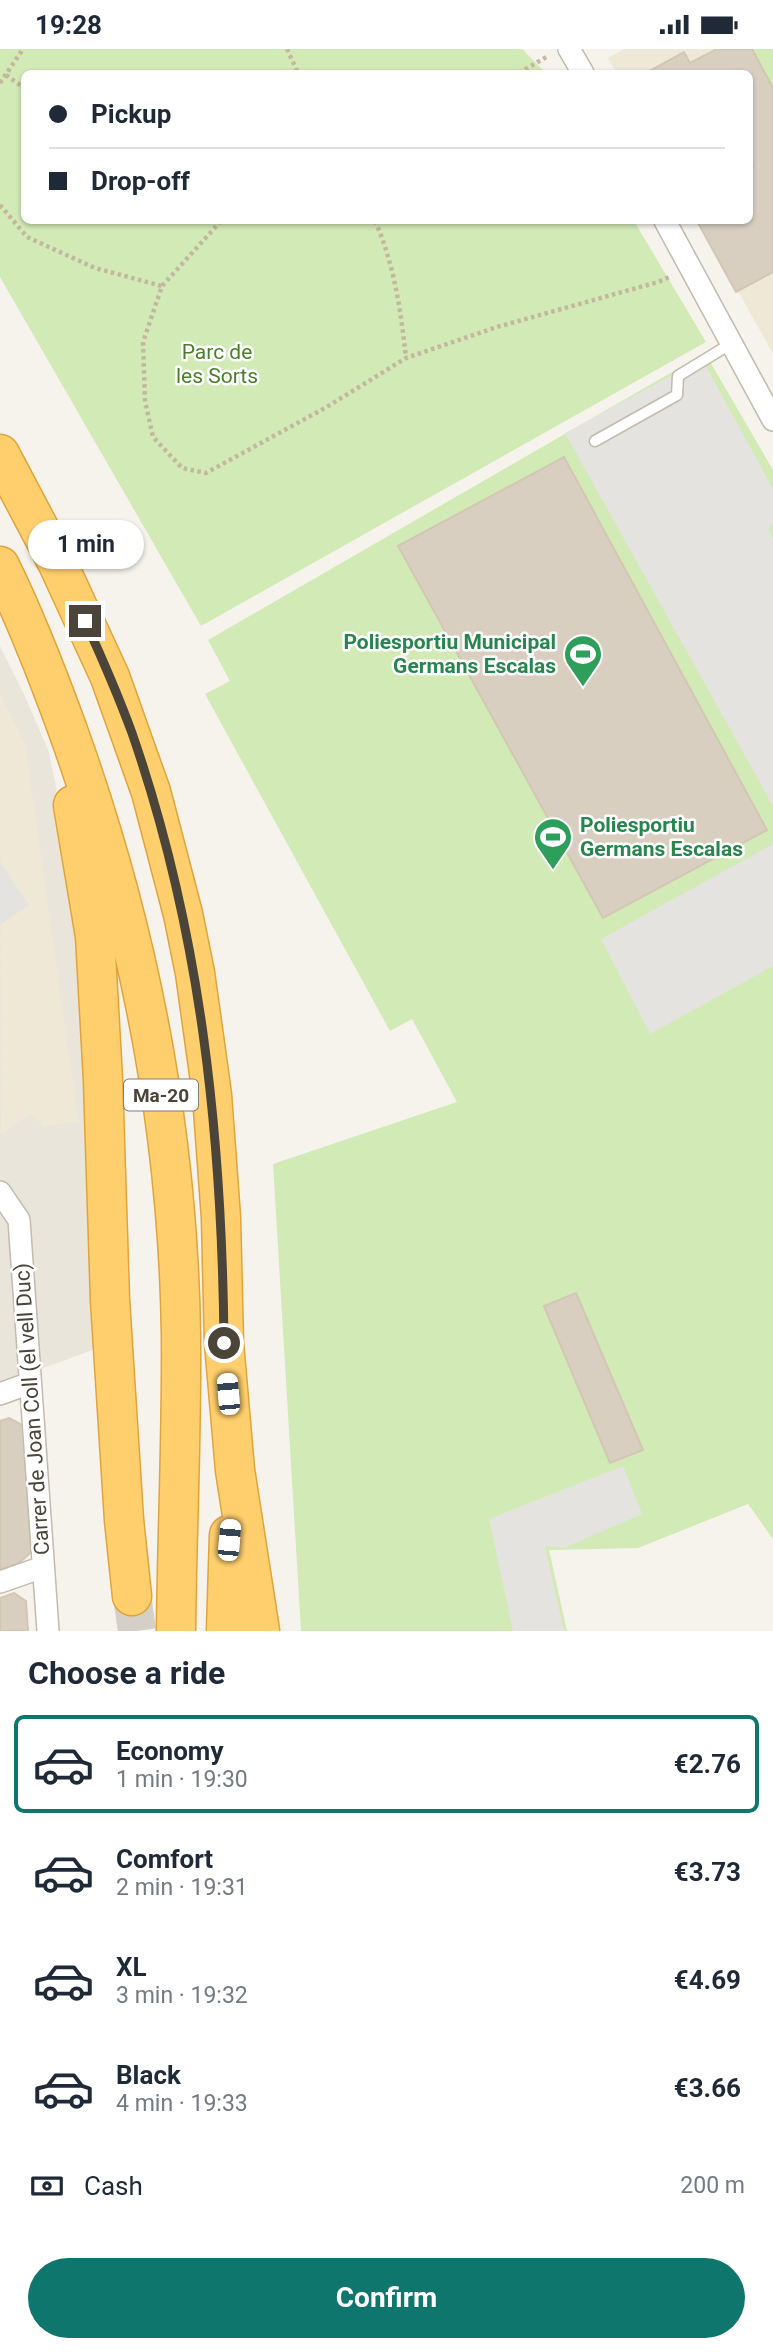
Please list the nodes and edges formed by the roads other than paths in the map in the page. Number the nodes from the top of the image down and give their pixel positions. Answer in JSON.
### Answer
{"nodes":[{"id":1,"x":569,"y":49,"type":"edge"},
{"id":2,"x":581,"y":70,"type":"edge"},
{"id":3,"x":668,"y":224,"type":"edge"},
{"id":4,"x":732,"y":343,"type":"junction"},
{"id":5,"x":773,"y":420,"type":"edge"},
{"id":6,"x":595,"y":441,"type":"dead end"},
{"id":7,"x":0,"y":454,"type":"edge"},
{"id":8,"x":0,"y":566,"type":"edge"},
{"id":9,"x":36,"y":642,"type":"junction"},
{"id":10,"x":0,"y":1192,"type":"edge"},
{"id":11,"x":30,"y":1383,"type":"junction"},
{"id":12,"x":0,"y":1394,"type":"edge"},
{"id":13,"x":235,"y":1470,"type":"junction"},
{"id":14,"x":176,"y":1565,"type":"junction"},
{"id":15,"x":43,"y":1567,"type":"junction"},
{"id":16,"x":0,"y":1582,"type":"edge"},
{"id":17,"x":132,"y":1597,"type":"tunnel mouth"},
{"id":18,"x":48,"y":1631,"type":"edge"},
{"id":19,"x":166,"y":1631,"type":"edge"},
{"id":20,"x":176,"y":1631,"type":"edge"},
{"id":21,"x":226,"y":1631,"type":"edge"},
{"id":22,"x":260,"y":1631,"type":"edge"}],
"edges":[{"from":1,"to":2,"type":"street"},
{"from":3,"to":4,"type":"street"},
{"from":4,"to":5,"type":"street"},
{"from":4,"to":6,"type":"lane"},
{"from":7,"to":13,"type":"highway","number":"Ma-20"},
{"from":8,"to":9,"type":"highway","number":"Ma-20"},
{"from":9,"to":14,"type":"highway","number":"Ma-20"},
{"from":9,"to":17,"type":"highway"},
{"from":10,"to":11,"type":"street","name":"Carrer de Joan Coll (el vell Duc)"},
{"from":11,"to":12,"type":"street"},
{"from":11,"to":15,"type":"street","name":"Carrer de Joan Coll (el vell Duc)"},
{"from":13,"to":21,"type":"highway","number":"Ma-20"},
{"from":13,"to":22,"type":"highway"},
{"from":14,"to":19,"type":"highway"},
{"from":14,"to":20,"type":"highway","number":"Ma-20"},
{"from":15,"to":16,"type":"street"},
{"from":15,"to":18,"type":"street","name":"Carrer de Joan Coll (el vell Duc)"}]}
